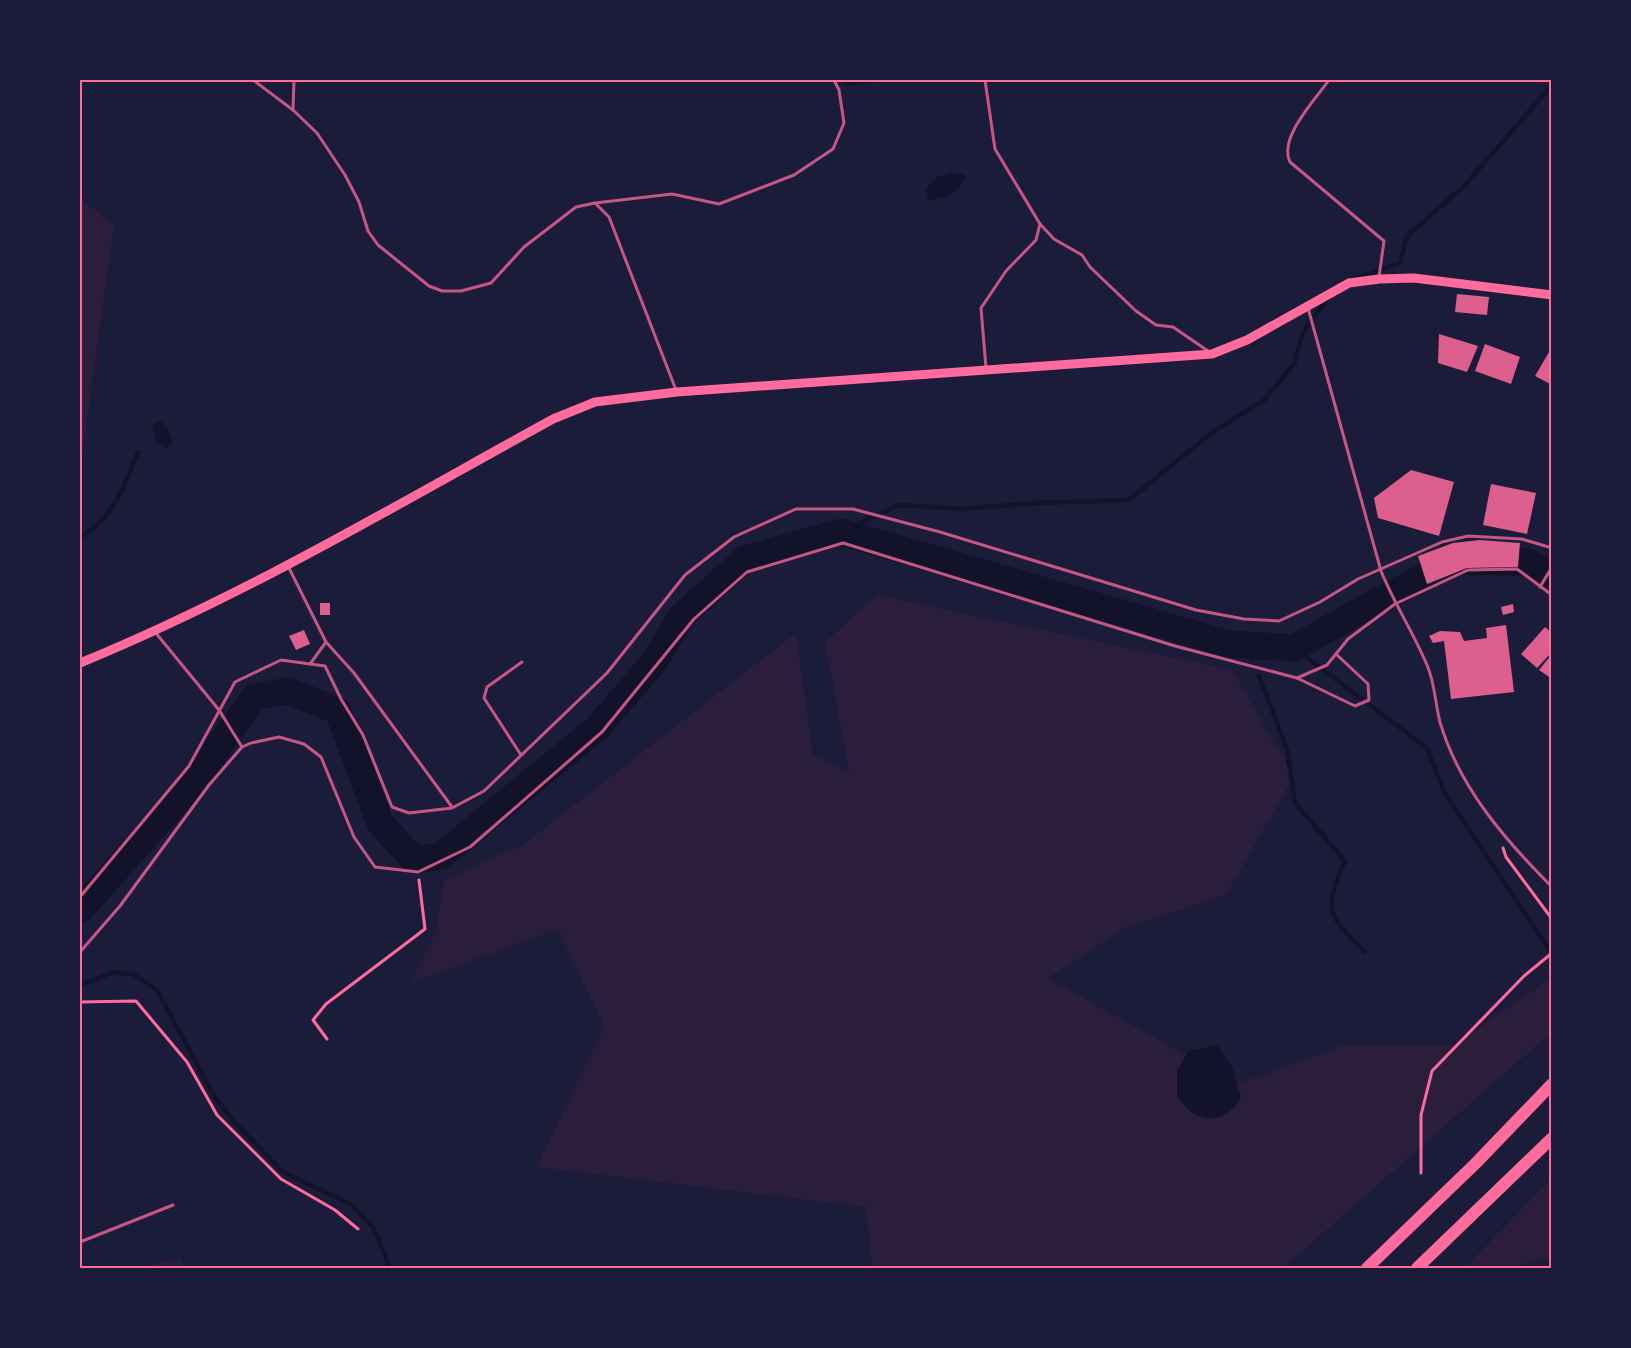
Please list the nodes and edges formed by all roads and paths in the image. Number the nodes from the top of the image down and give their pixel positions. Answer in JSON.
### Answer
{"nodes":[{"id":1,"x":253,"y":80,"type":"edge"},
{"id":2,"x":294,"y":80,"type":"edge"},
{"id":3,"x":834,"y":80,"type":"edge"},
{"id":4,"x":985,"y":80,"type":"edge"},
{"id":5,"x":1329,"y":80,"type":"edge"},
{"id":6,"x":293,"y":110,"type":"junction"},
{"id":7,"x":595,"y":203,"type":"junction"},
{"id":8,"x":1040,"y":224,"type":"junction"},
{"id":9,"x":1379,"y":279,"type":"junction"},
{"id":10,"x":1551,"y":295,"type":"edge"},
{"id":11,"x":1307,"y":305,"type":"junction"},
{"id":12,"x":1212,"y":354,"type":"junction"},
{"id":13,"x":986,"y":370,"type":"junction"},
{"id":14,"x":677,"y":392,"type":"junction"},
{"id":15,"x":1551,"y":548,"type":"edge"},
{"id":16,"x":287,"y":564,"type":"junction"},
{"id":17,"x":1551,"y":567,"type":"edge"},
{"id":18,"x":1381,"y":571,"type":"junction"},
{"id":19,"x":1540,"y":587,"type":"junction"},
{"id":20,"x":1551,"y":595,"type":"edge"},
{"id":21,"x":1395,"y":604,"type":"junction"},
{"id":22,"x":155,"y":632,"type":"junction"},
{"id":23,"x":326,"y":642,"type":"junction"},
{"id":24,"x":1336,"y":654,"type":"junction"},
{"id":25,"x":522,"y":662,"type":"dead end"},
{"id":26,"x":80,"y":663,"type":"edge"},
{"id":27,"x":310,"y":664,"type":"junction"},
{"id":28,"x":1297,"y":678,"type":"junction"},
{"id":29,"x":219,"y":710,"type":"junction"},
{"id":30,"x":242,"y":747,"type":"junction"},
{"id":31,"x":521,"y":755,"type":"junction"},
{"id":32,"x":452,"y":808,"type":"junction"},
{"id":33,"x":1502,"y":846,"type":"dead end"},
{"id":34,"x":418,"y":872,"type":"junction"},
{"id":35,"x":1551,"y":887,"type":"edge"},
{"id":36,"x":80,"y":897,"type":"edge"},
{"id":37,"x":1551,"y":919,"type":"edge"},
{"id":38,"x":80,"y":952,"type":"edge"},
{"id":39,"x":1551,"y":953,"type":"edge"},
{"id":40,"x":80,"y":1002,"type":"edge"},
{"id":41,"x":327,"y":1039,"type":"dead end"},
{"id":42,"x":1551,"y":1084,"type":"edge"},
{"id":43,"x":1551,"y":1138,"type":"edge"},
{"id":44,"x":1421,"y":1173,"type":"dead end"},
{"id":45,"x":173,"y":1205,"type":"dead end"},
{"id":46,"x":358,"y":1229,"type":"dead end"},
{"id":47,"x":80,"y":1242,"type":"edge"},
{"id":48,"x":1367,"y":1269,"type":"edge"},
{"id":49,"x":1417,"y":1269,"type":"edge"}],
"edges":[{"from":1,"to":6,"type":"lane"},
{"from":2,"to":6,"type":"lane"},
{"from":3,"to":7,"type":"lane"},
{"from":4,"to":8,"type":"lane"},
{"from":5,"to":9,"type":"lane"},
{"from":6,"to":7,"type":"lane"},
{"from":7,"to":14,"type":"lane"},
{"from":8,"to":12,"type":"lane"},
{"from":8,"to":13,"type":"lane"},
{"from":9,"to":10,"type":"main road"},
{"from":9,"to":11,"type":"main road"},
{"from":11,"to":12,"type":"main road"},
{"from":11,"to":18,"type":"lane"},
{"from":12,"to":13,"type":"main road"},
{"from":13,"to":14,"type":"main road"},
{"from":14,"to":16,"type":"main road"},
{"from":15,"to":18,"type":"lane"},
{"from":16,"to":22,"type":"main road"},
{"from":16,"to":23,"type":"lane"},
{"from":17,"to":19,"type":"lane"},
{"from":18,"to":21,"type":"lane"},
{"from":18,"to":31,"type":"lane"},
{"from":19,"to":20,"type":"lane"},
{"from":19,"to":21,"type":"lane"},
{"from":21,"to":24,"type":"lane"},
{"from":21,"to":35,"type":"lane"},
{"from":22,"to":26,"type":"main road"},
{"from":22,"to":29,"type":"lane"},
{"from":23,"to":27,"type":"lane"},
{"from":23,"to":32,"type":"lane"},
{"from":24,"to":28,"type":"lane"},
{"from":24,"to":28,"type":"lane"},
{"from":25,"to":31,"type":"lane"},
{"from":27,"to":29,"type":"lane"},
{"from":27,"to":32,"type":"lane"},
{"from":28,"to":34,"type":"lane"},
{"from":29,"to":30,"type":"lane"},
{"from":29,"to":36,"type":"lane"},
{"from":30,"to":34,"type":"lane"},
{"from":30,"to":38,"type":"lane"},
{"from":31,"to":32,"type":"lane"},
{"from":33,"to":37,"type":"path"},
{"from":34,"to":41,"type":"path"},
{"from":39,"to":44,"type":"path"},
{"from":40,"to":46,"type":"path"},
{"from":42,"to":48,"type":"highway"},
{"from":43,"to":49,"type":"highway"},
{"from":45,"to":47,"type":"lane"}]}
